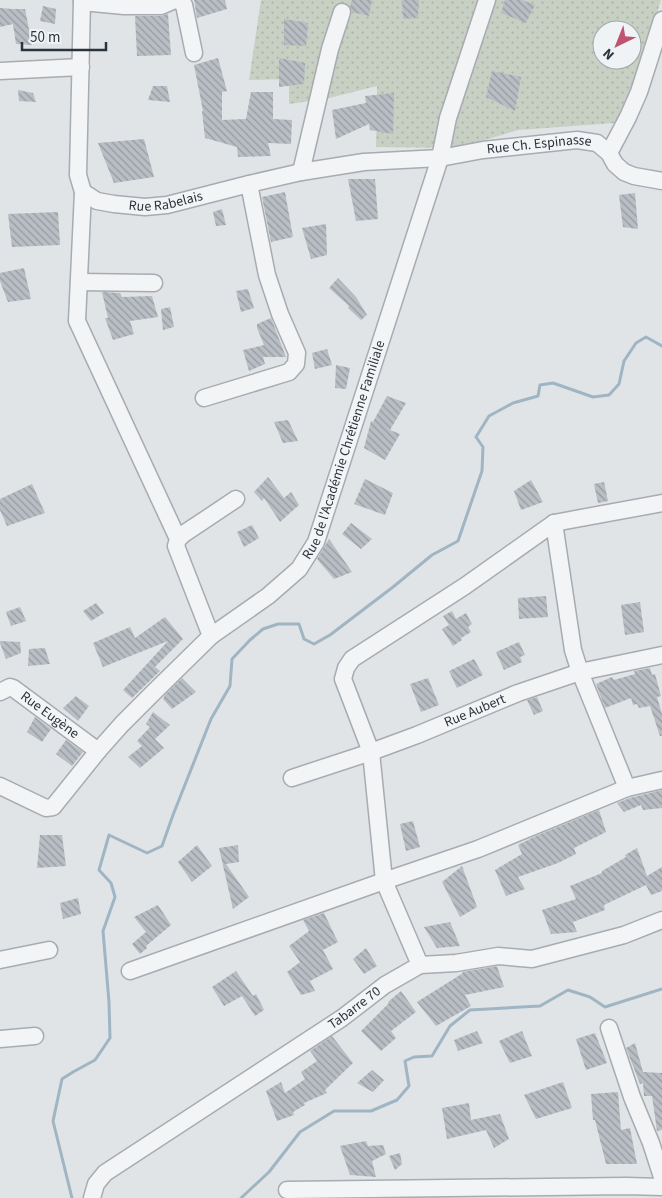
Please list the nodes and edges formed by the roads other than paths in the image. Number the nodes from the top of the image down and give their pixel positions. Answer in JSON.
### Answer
{"nodes":[{"id":1,"x":175,"y":0,"type":"edge"},
{"id":2,"x":179,"y":0,"type":"edge"},
{"id":3,"x":487,"y":0,"type":"edge"},
{"id":4,"x":82,"y":1,"type":"edge"},
{"id":5,"x":342,"y":12,"type":"dead end"},
{"id":6,"x":662,"y":20,"type":"edge"},
{"id":7,"x":194,"y":52,"type":"dead end"},
{"id":8,"x":81,"y":67,"type":"junction"},
{"id":9,"x":0,"y":70,"type":"edge"},
{"id":10,"x":609,"y":153,"type":"junction"},
{"id":11,"x":440,"y":158,"type":"junction"},
{"id":12,"x":301,"y":172,"type":"junction"},
{"id":13,"x":662,"y":181,"type":"edge"},
{"id":14,"x":249,"y":184,"type":"junction"},
{"id":15,"x":83,"y":192,"type":"junction"},
{"id":16,"x":79,"y":282,"type":"junction"},
{"id":17,"x":154,"y":283,"type":"dead end"},
{"id":18,"x":204,"y":398,"type":"dead end"},
{"id":19,"x":236,"y":499,"type":"dead end"},
{"id":20,"x":662,"y":503,"type":"edge"},
{"id":21,"x":554,"y":523,"type":"junction"},
{"id":22,"x":178,"y":539,"type":"junction"},
{"id":23,"x":212,"y":636,"type":"junction"},
{"id":24,"x":662,"y":655,"type":"edge"},
{"id":25,"x":580,"y":672,"type":"junction"},
{"id":26,"x":0,"y":692,"type":"edge"},
{"id":27,"x":98,"y":751,"type":"junction"},
{"id":28,"x":371,"y":752,"type":"junction"},
{"id":29,"x":292,"y":778,"type":"dead end"},
{"id":30,"x":662,"y":780,"type":"edge"},
{"id":31,"x":0,"y":786,"type":"edge"},
{"id":32,"x":627,"y":788,"type":"junction"},
{"id":33,"x":384,"y":880,"type":"junction"},
{"id":34,"x":662,"y":920,"type":"edge"},
{"id":35,"x":49,"y":950,"type":"dead end"},
{"id":36,"x":0,"y":960,"type":"edge"},
{"id":37,"x":420,"y":966,"type":"junction"},
{"id":38,"x":130,"y":971,"type":"dead end"},
{"id":39,"x":609,"y":1028,"type":"dead end"},
{"id":40,"x":35,"y":1036,"type":"dead end"},
{"id":41,"x":0,"y":1039,"type":"edge"},
{"id":42,"x":662,"y":1177,"type":"edge"},
{"id":43,"x":662,"y":1187,"type":"edge"},
{"id":44,"x":287,"y":1190,"type":"dead end"},
{"id":45,"x":92,"y":1198,"type":"edge"}],
"edges":[{"from":1,"to":4,"type":"street"},
{"from":2,"to":7,"type":"street"},
{"from":3,"to":11,"type":"street","name":"Rue de l'Académie Chrétienne Familiale"},
{"from":4,"to":8,"type":"street"},
{"from":5,"to":12,"type":"street"},
{"from":6,"to":10,"type":"street","name":"Rue Ch. Espinasse"},
{"from":8,"to":9,"type":"street"},
{"from":8,"to":15,"type":"street"},
{"from":10,"to":11,"type":"street","name":"Rue Ch. Espinasse"},
{"from":10,"to":13,"type":"street"},
{"from":11,"to":12,"type":"street","name":"Rue Rabelais"},
{"from":11,"to":23,"type":"street","name":"Rue de l'Académie Chrétienne Familiale"},
{"from":12,"to":14,"type":"street","name":"Rue Rabelais"},
{"from":14,"to":15,"type":"street","name":"Rue Rabelais"},
{"from":14,"to":18,"type":"street"},
{"from":15,"to":16,"type":"street"},
{"from":16,"to":17,"type":"street"},
{"from":16,"to":22,"type":"street"},
{"from":19,"to":22,"type":"street"},
{"from":20,"to":21,"type":"street"},
{"from":21,"to":25,"type":"street"},
{"from":21,"to":28,"type":"street"},
{"from":22,"to":23,"type":"street"},
{"from":23,"to":27,"type":"street","name":"Rue de l'Académie Chrétienne Familiale"},
{"from":24,"to":25,"type":"street","name":"Rue Aubert"},
{"from":25,"to":28,"type":"street","name":"Rue Aubert"},
{"from":25,"to":32,"type":"street"},
{"from":26,"to":27,"type":"street","name":"Rue Eugène"},
{"from":27,"to":31,"type":"street","name":"Rue de l'Académie Chrétienne Familiale"},
{"from":28,"to":29,"type":"street","name":"Rue Aubert"},
{"from":28,"to":33,"type":"street"},
{"from":30,"to":32,"type":"street"},
{"from":32,"to":33,"type":"street"},
{"from":33,"to":37,"type":"street"},
{"from":33,"to":38,"type":"street"},
{"from":34,"to":37,"type":"street","name":"Tabarre 70"},
{"from":35,"to":36,"type":"street"},
{"from":37,"to":45,"type":"street","name":"Tabarre 70"},
{"from":39,"to":42,"type":"street"},
{"from":40,"to":41,"type":"street"},
{"from":43,"to":44,"type":"street"}]}
